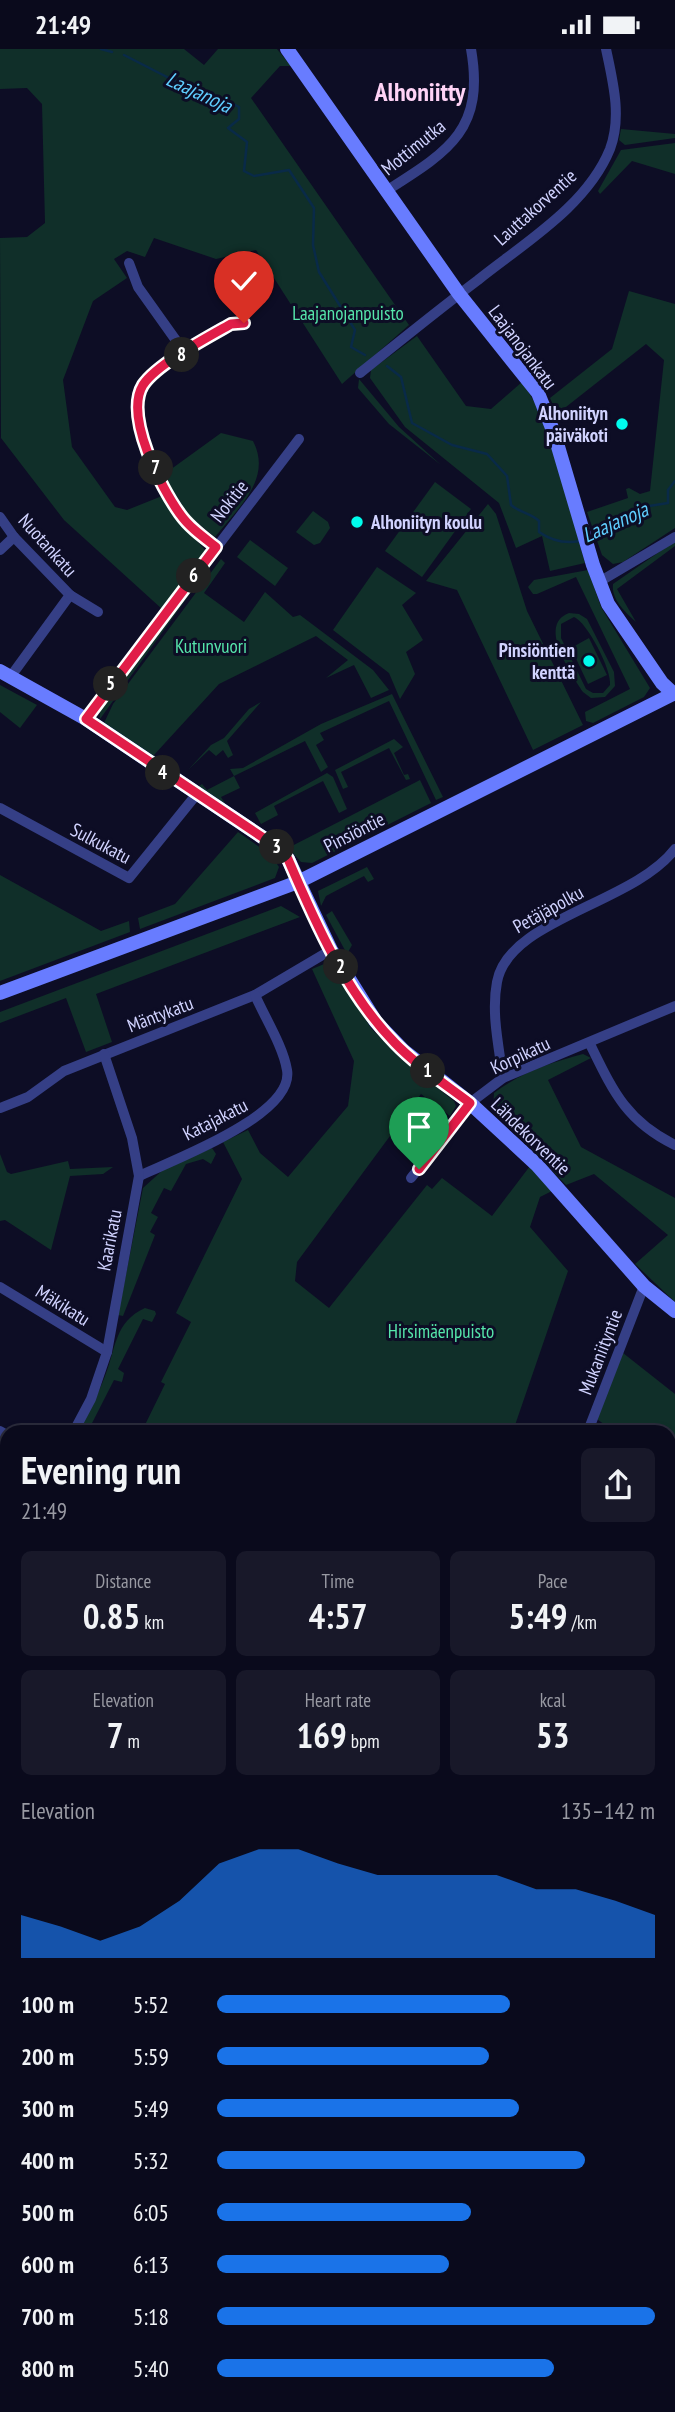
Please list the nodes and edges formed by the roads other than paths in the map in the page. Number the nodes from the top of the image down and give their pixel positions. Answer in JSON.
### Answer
{"nodes":[{"id":1,"x":287,"y":49,"type":"edge"},
{"id":2,"x":471,"y":49,"type":"edge"},
{"id":3,"x":606,"y":49,"type":"edge"},
{"id":4,"x":386,"y":191,"type":"junction"},
{"id":5,"x":129,"y":263,"type":"dead end"},
{"id":6,"x":459,"y":294,"type":"junction"},
{"id":7,"x":244,"y":323,"type":"dead end"},
{"id":8,"x":185,"y":353,"type":"junction"},
{"id":9,"x":360,"y":373,"type":"dead end"},
{"id":10,"x":299,"y":439,"type":"dead end"},
{"id":11,"x":0,"y":517,"type":"edge"},
{"id":12,"x":14,"y":537,"type":"junction"},
{"id":13,"x":675,"y":537,"type":"edge"},
{"id":14,"x":216,"y":547,"type":"junction"},
{"id":15,"x":0,"y":550,"type":"edge"},
{"id":16,"x":599,"y":582,"type":"junction"},
{"id":17,"x":71,"y":595,"type":"junction"},
{"id":18,"x":98,"y":612,"type":"dead end"},
{"id":19,"x":5,"y":673,"type":"edge"},
{"id":20,"x":675,"y":694,"type":"edge"},
{"id":21,"x":86,"y":719,"type":"junction"},
{"id":22,"x":196,"y":795,"type":"junction"},
{"id":23,"x":0,"y":808,"type":"edge"},
{"id":24,"x":675,"y":849,"type":"edge"},
{"id":25,"x":298,"y":882,"type":"junction"},
{"id":26,"x":331,"y":950,"type":"junction"},
{"id":27,"x":0,"y":993,"type":"edge"},
{"id":28,"x":255,"y":995,"type":"junction"},
{"id":29,"x":675,"y":1006,"type":"edge"},
{"id":30,"x":590,"y":1044,"type":"junction"},
{"id":31,"x":104,"y":1054,"type":"junction"},
{"id":32,"x":503,"y":1078,"type":"junction"},
{"id":33,"x":470,"y":1103,"type":"junction"},
{"id":34,"x":0,"y":1108,"type":"edge"},
{"id":35,"x":675,"y":1145,"type":"edge"},
{"id":36,"x":139,"y":1176,"type":"junction"},
{"id":37,"x":411,"y":1178,"type":"dead end"},
{"id":38,"x":644,"y":1286,"type":"junction"},
{"id":39,"x":0,"y":1287,"type":"edge"},
{"id":40,"x":675,"y":1311,"type":"edge"},
{"id":41,"x":107,"y":1352,"type":"junction"},
{"id":42,"x":77,"y":1425,"type":"edge"},
{"id":43,"x":590,"y":1425,"type":"edge"}],
"edges":[{"from":1,"to":4,"type":"street","name":"Laajanojankatu"},
{"from":2,"to":4,"type":"street","name":"Mottimutka"},
{"from":3,"to":6,"type":"street","name":"Lauttakorventie"},
{"from":4,"to":6,"type":"street","name":"Laajanojankatu"},
{"from":5,"to":8,"type":"street"},
{"from":6,"to":9,"type":"street"},
{"from":6,"to":16,"type":"street","name":"Laajanojankatu"},
{"from":7,"to":8,"type":"street"},
{"from":8,"to":14,"type":"street"},
{"from":10,"to":14,"type":"street","name":"Nokitie"},
{"from":11,"to":12,"type":"street","name":"Nuotankatu"},
{"from":12,"to":15,"type":"street"},
{"from":12,"to":17,"type":"street","name":"Nuotankatu"},
{"from":13,"to":16,"type":"street"},
{"from":14,"to":21,"type":"street","name":"Nokitie"},
{"from":16,"to":20,"type":"street","name":"Laajanojankatu"},
{"from":17,"to":18,"type":"street","name":"Nuotankatu"},
{"from":17,"to":19,"type":"street","name":"Nuotankatu"},
{"from":19,"to":21,"type":"street","name":"Lähdekorventie"},
{"from":20,"to":25,"type":"street","name":"Pinsiöntie"},
{"from":21,"to":22,"type":"street","name":"Lähdekorventie"},
{"from":22,"to":23,"type":"street","name":"Sulkukatu"},
{"from":22,"to":25,"type":"street","name":"Lähdekorventie"},
{"from":24,"to":32,"type":"street","name":"Petäjäpolku"},
{"from":25,"to":26,"type":"street","name":"Lähdekorventie"},
{"from":25,"to":27,"type":"street","name":"Pinsiöntie"},
{"from":26,"to":28,"type":"street","name":"Mäntykatu"},
{"from":26,"to":33,"type":"street","name":"Lähdekorventie"},
{"from":28,"to":31,"type":"street","name":"Mäntykatu"},
{"from":28,"to":36,"type":"street","name":"Katajakatu"},
{"from":29,"to":30,"type":"street","name":"Korpikatu"},
{"from":30,"to":32,"type":"street","name":"Korpikatu"},
{"from":30,"to":35,"type":"street"},
{"from":31,"to":34,"type":"street","name":"Mäntykatu"},
{"from":31,"to":36,"type":"street","name":"Kaarikatu"},
{"from":32,"to":33,"type":"street","name":"Korpikatu"},
{"from":33,"to":37,"type":"street","name":"Korpikatu"},
{"from":33,"to":38,"type":"street","name":"Lähdekorventie"},
{"from":36,"to":41,"type":"street","name":"Kaarikatu"},
{"from":38,"to":40,"type":"street","name":"Lähdekorventie"},
{"from":38,"to":43,"type":"street","name":"Mukaniityntie"},
{"from":39,"to":41,"type":"street","name":"Mäkikatu"},
{"from":41,"to":42,"type":"street","name":"Kaarikatu"}]}
